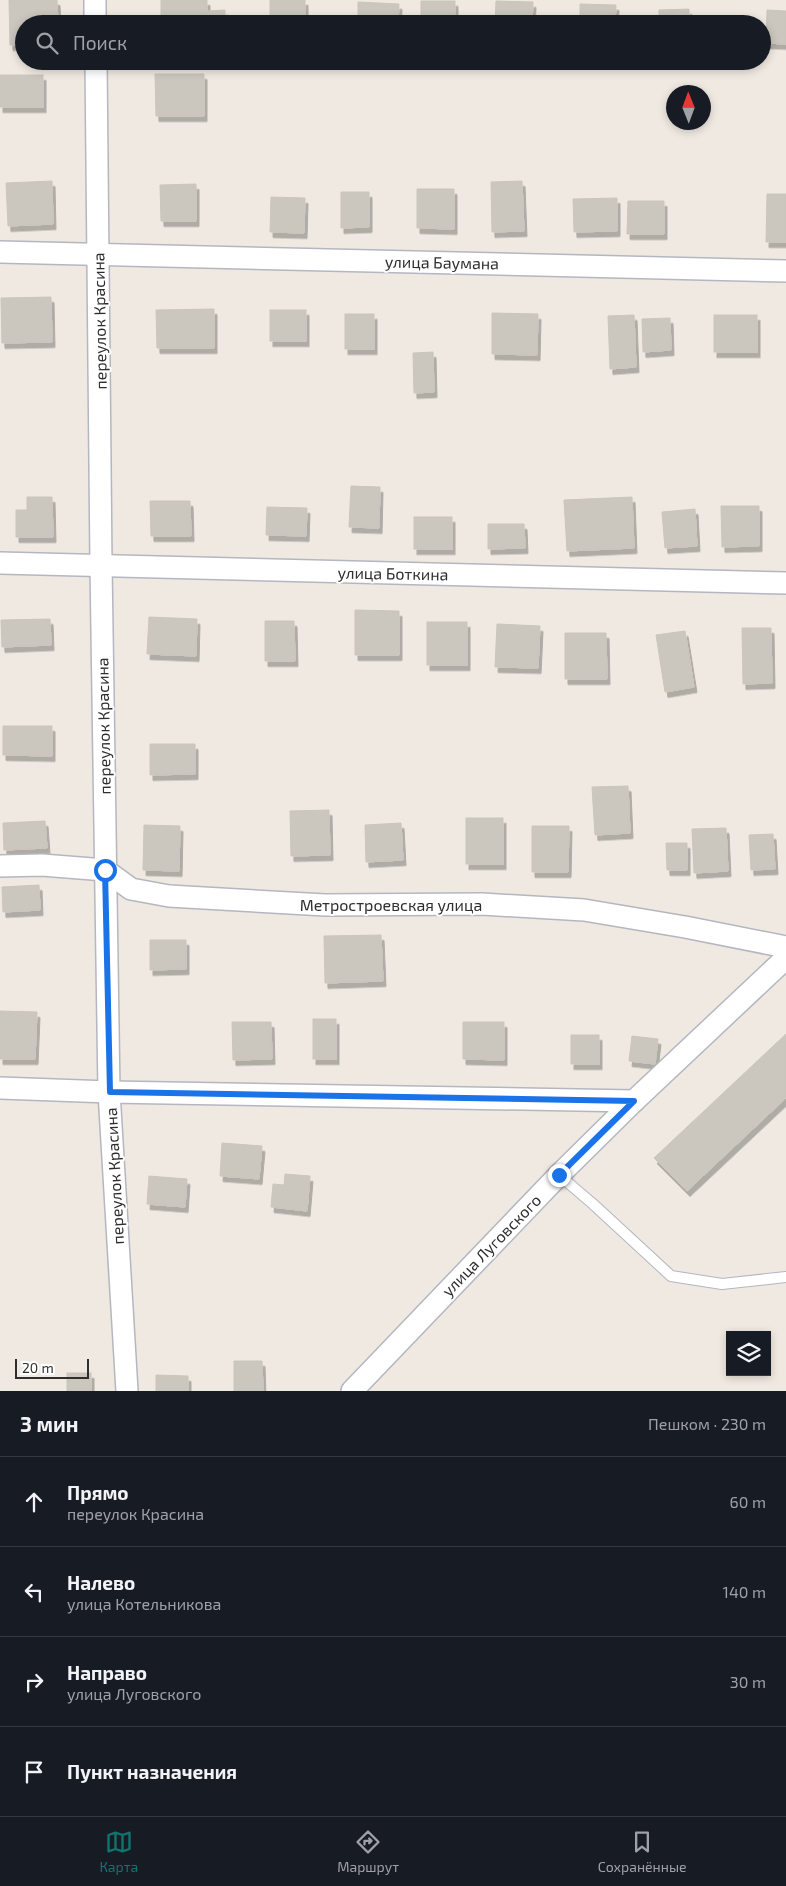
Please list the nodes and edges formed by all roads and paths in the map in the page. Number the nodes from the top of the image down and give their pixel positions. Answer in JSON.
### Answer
{"nodes":[{"id":1,"x":95,"y":0,"type":"edge"},
{"id":2,"x":95,"y":15,"type":"edge"},
{"id":3,"x":96,"y":70,"type":"edge"},
{"id":4,"x":0,"y":252,"type":"edge"},
{"id":5,"x":98,"y":254,"type":"junction"},
{"id":6,"x":786,"y":271,"type":"edge"},
{"id":7,"x":0,"y":563,"type":"edge"},
{"id":8,"x":101,"y":565,"type":"junction"},
{"id":9,"x":786,"y":583,"type":"edge"},
{"id":10,"x":0,"y":866,"type":"edge"},
{"id":11,"x":105,"y":870,"type":"junction"},
{"id":12,"x":786,"y":948,"type":"edge"},
{"id":13,"x":786,"y":958,"type":"edge"},
{"id":14,"x":0,"y":1088,"type":"edge"},
{"id":15,"x":110,"y":1092,"type":"junction"},
{"id":16,"x":634,"y":1101,"type":"junction"},
{"id":17,"x":559,"y":1175,"type":"junction"},
{"id":18,"x":786,"y":1277,"type":"edge"},
{"id":19,"x":127,"y":1391,"type":"edge"},
{"id":20,"x":352,"y":1391,"type":"edge"}],
"edges":[{"from":1,"to":2,"type":"street"},
{"from":3,"to":5,"type":"street","name":"переулок Красина"},
{"from":4,"to":5,"type":"street","name":"улица Баумана"},
{"from":5,"to":6,"type":"street","name":"улица Баумана"},
{"from":5,"to":8,"type":"street","name":"переулок Красина"},
{"from":7,"to":8,"type":"street","name":"улица Боткина"},
{"from":8,"to":9,"type":"street","name":"улица Боткина"},
{"from":8,"to":11,"type":"street","name":"переулок Красина"},
{"from":10,"to":11,"type":"street"},
{"from":11,"to":12,"type":"street","name":"Метростроевская улица"},
{"from":11,"to":15,"type":"street","name":"переулок Красина"},
{"from":13,"to":16,"type":"street","name":"улица Луговского"},
{"from":14,"to":15,"type":"street"},
{"from":15,"to":16,"type":"street"},
{"from":15,"to":19,"type":"street","name":"переулок Красина"},
{"from":16,"to":17,"type":"street","name":"улица Луговского"},
{"from":17,"to":18,"type":"lane"},
{"from":17,"to":20,"type":"street","name":"улица Луговского"}]}
